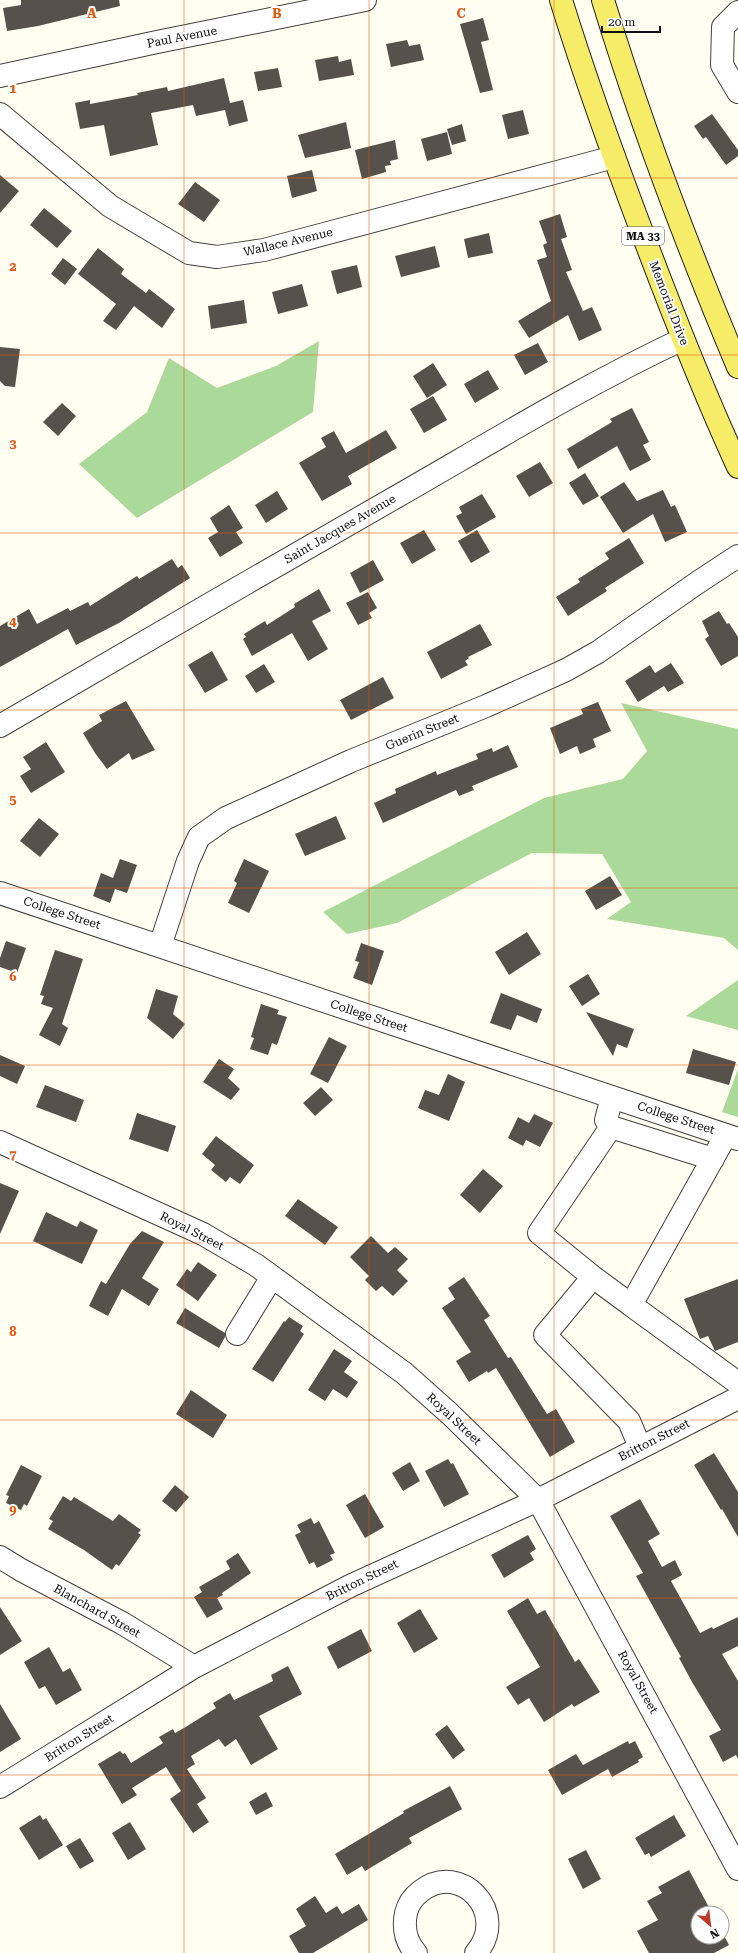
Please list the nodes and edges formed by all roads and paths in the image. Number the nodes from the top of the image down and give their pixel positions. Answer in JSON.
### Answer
{"nodes":[{"id":1,"x":365,"y":0,"type":"edge"},
{"id":2,"x":561,"y":0,"type":"edge"},
{"id":3,"x":603,"y":0,"type":"edge"},
{"id":4,"x":738,"y":12,"type":"edge"},
{"id":5,"x":0,"y":76,"type":"edge"},
{"id":6,"x":738,"y":92,"type":"edge"},
{"id":7,"x":0,"y":114,"type":"edge"},
{"id":8,"x":614,"y":157,"type":"junction"},
{"id":9,"x":683,"y":339,"type":"junction"},
{"id":10,"x":738,"y":367,"type":"edge"},
{"id":11,"x":738,"y":467,"type":"edge"},
{"id":12,"x":738,"y":556,"type":"edge"},
{"id":13,"x":0,"y":726,"type":"edge"},
{"id":14,"x":0,"y":893,"type":"edge"},
{"id":15,"x":160,"y":946,"type":"junction"},
{"id":16,"x":612,"y":1097,"type":"junction"},
{"id":17,"x":611,"y":1127,"type":"junction"},
{"id":18,"x":732,"y":1137,"type":"edge"},
{"id":19,"x":0,"y":1142,"type":"edge"},
{"id":20,"x":713,"y":1158,"type":"junction"},
{"id":21,"x":593,"y":1277,"type":"junction"},
{"id":22,"x":272,"y":1278,"type":"junction"},
{"id":23,"x":631,"y":1305,"type":"junction"},
{"id":24,"x":237,"y":1334,"type":"dead end"},
{"id":25,"x":738,"y":1383,"type":"edge"},
{"id":26,"x":738,"y":1398,"type":"edge"},
{"id":27,"x":640,"y":1447,"type":"junction"},
{"id":28,"x":538,"y":1500,"type":"junction"},
{"id":29,"x":0,"y":1557,"type":"edge"},
{"id":30,"x":194,"y":1667,"type":"junction"},
{"id":31,"x":0,"y":1787,"type":"edge"},
{"id":32,"x":738,"y":1869,"type":"edge"},
{"id":33,"x":410,"y":1951,"type":"edge"},
{"id":34,"x":476,"y":1953,"type":"edge"}],
"edges":[{"from":1,"to":5,"type":"street","name":"Paul Avenue"},
{"from":2,"to":8,"type":"main road","name":"Memorial Drive","number":"MA 33"},
{"from":3,"to":10,"type":"main road","number":"MA 33"},
{"from":4,"to":6,"type":"street"},
{"from":7,"to":8,"type":"street","name":"Wallace Avenue"},
{"from":8,"to":9,"type":"main road","name":"Memorial Drive","number":"MA 33"},
{"from":9,"to":11,"type":"main road","name":"Memorial Drive","number":"MA 33"},
{"from":9,"to":13,"type":"street","name":"Saint Jacques Avenue"},
{"from":12,"to":15,"type":"street","name":"Guerin Street"},
{"from":14,"to":15,"type":"street","name":"College Street"},
{"from":15,"to":16,"type":"street","name":"College Street"},
{"from":16,"to":17,"type":"street"},
{"from":16,"to":18,"type":"street","name":"College Street"},
{"from":17,"to":20,"type":"street"},
{"from":17,"to":21,"type":"street"},
{"from":18,"to":20,"type":"street"},
{"from":19,"to":22,"type":"street","name":"Royal Street"},
{"from":20,"to":23,"type":"street"},
{"from":21,"to":23,"type":"street"},
{"from":21,"to":27,"type":"street"},
{"from":22,"to":24,"type":"street"},
{"from":22,"to":28,"type":"street","name":"Royal Street"},
{"from":23,"to":25,"type":"street"},
{"from":26,"to":27,"type":"street","name":"Britton Street"},
{"from":27,"to":28,"type":"street","name":"Britton Street"},
{"from":28,"to":30,"type":"street","name":"Britton Street"},
{"from":28,"to":32,"type":"street","name":"Royal Street"},
{"from":29,"to":30,"type":"street","name":"Blanchard Street"},
{"from":30,"to":31,"type":"street","name":"Britton Street"},
{"from":33,"to":34,"type":"street"}]}
